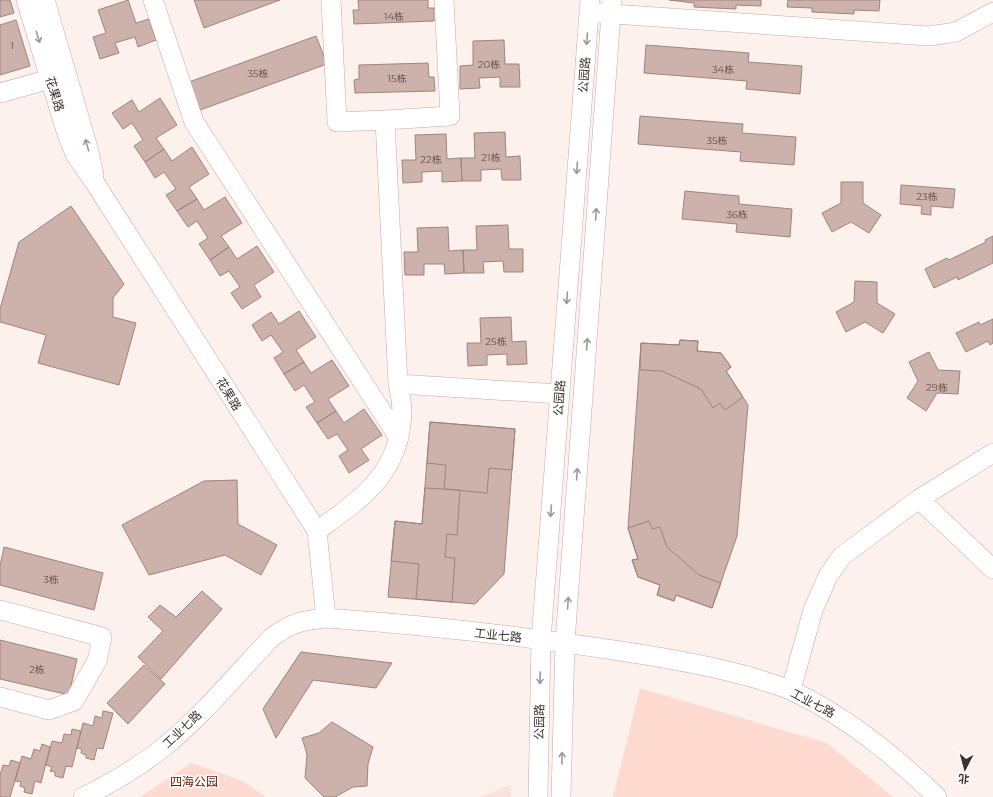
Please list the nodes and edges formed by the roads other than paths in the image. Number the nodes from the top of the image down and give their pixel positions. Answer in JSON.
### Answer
{"nodes":[{"id":1,"x":26,"y":0,"type":"edge"},
{"id":2,"x":45,"y":0,"type":"edge"},
{"id":3,"x":153,"y":0,"type":"edge"},
{"id":4,"x":331,"y":0,"type":"edge"},
{"id":5,"x":444,"y":0,"type":"edge"},
{"id":6,"x":590,"y":6,"type":"edge"},
{"id":7,"x":612,"y":7,"type":"edge"},
{"id":8,"x":993,"y":12,"type":"edge"},
{"id":9,"x":50,"y":79,"type":"junction"},
{"id":10,"x":0,"y":93,"type":"edge"},
{"id":11,"x":385,"y":120,"type":"junction"},
{"id":12,"x":95,"y":183,"type":"junction"},
{"id":13,"x":398,"y":384,"type":"junction"},
{"id":14,"x":560,"y":394,"type":"junction"},
{"id":15,"x":399,"y":438,"type":"junction"},
{"id":16,"x":993,"y":454,"type":"edge"},
{"id":17,"x":919,"y":499,"type":"junction"},
{"id":18,"x":317,"y":531,"type":"junction"},
{"id":19,"x":993,"y":569,"type":"edge"},
{"id":20,"x":0,"y":610,"type":"edge"},
{"id":21,"x":326,"y":618,"type":"junction"},
{"id":22,"x":541,"y":640,"type":"junction"},
{"id":23,"x":565,"y":642,"type":"junction"},
{"id":24,"x":790,"y":690,"type":"junction"},
{"id":25,"x":0,"y":697,"type":"edge"},
{"id":26,"x":84,"y":797,"type":"edge"},
{"id":27,"x":538,"y":797,"type":"edge"},
{"id":28,"x":561,"y":797,"type":"edge"},
{"id":29,"x":937,"y":797,"type":"edge"}],
"edges":[{"from":1,"to":9,"type":"street","name":"花果路","one_way":true},
{"from":12,"to":2,"type":"street","name":"花果路","one_way":true},
{"from":3,"to":15,"type":"street"},
{"from":4,"to":11,"type":"street"},
{"from":5,"to":11,"type":"street"},
{"from":6,"to":7,"type":"street"},
{"from":6,"to":14,"type":"street","name":"公园路","one_way":true},
{"from":7,"to":8,"type":"street"},
{"from":23,"to":7,"type":"street","name":"公园路","one_way":true},
{"from":9,"to":10,"type":"street"},
{"from":9,"to":12,"type":"street","name":"花果路"},
{"from":11,"to":13,"type":"street"},
{"from":12,"to":18,"type":"street","name":"花果路"},
{"from":13,"to":14,"type":"street"},
{"from":13,"to":15,"type":"street"},
{"from":14,"to":22,"type":"street","name":"公园路","one_way":true},
{"from":15,"to":18,"type":"street"},
{"from":16,"to":17,"type":"street"},
{"from":17,"to":19,"type":"street"},
{"from":17,"to":24,"type":"street"},
{"from":18,"to":21,"type":"street","name":"花果路"},
{"from":20,"to":25,"type":"street"},
{"from":21,"to":22,"type":"street","name":"工业七路"},
{"from":21,"to":26,"type":"street","name":"工业七路"},
{"from":22,"to":23,"type":"street","name":"工业七路"},
{"from":22,"to":27,"type":"street","name":"公园路","one_way":true},
{"from":23,"to":24,"type":"street","name":"工业七路"},
{"from":28,"to":23,"type":"street","name":"公园路","one_way":true},
{"from":24,"to":29,"type":"street","name":"工业七路"}]}
